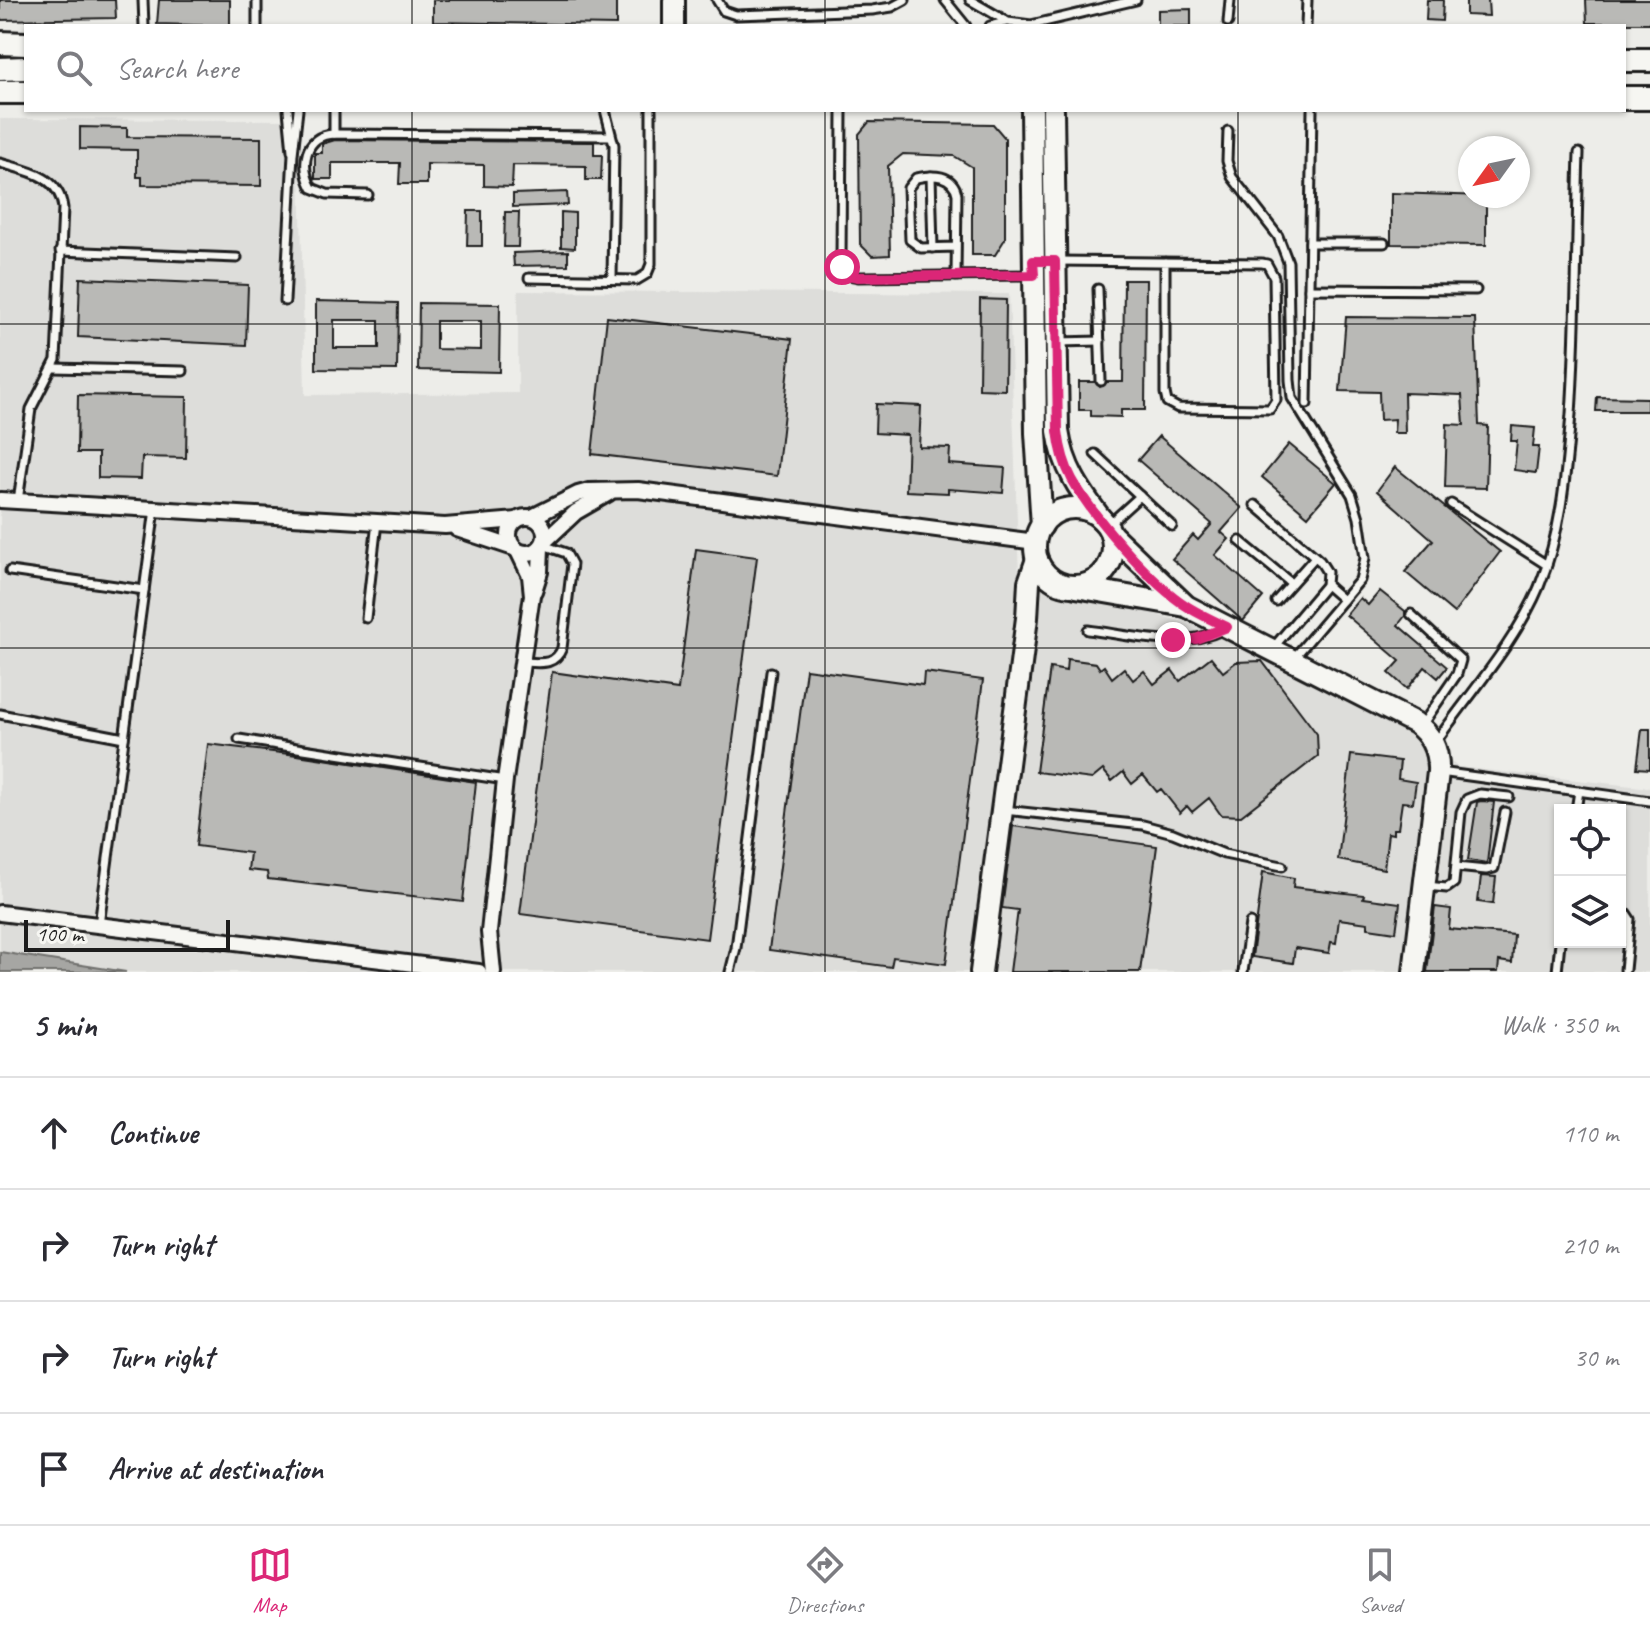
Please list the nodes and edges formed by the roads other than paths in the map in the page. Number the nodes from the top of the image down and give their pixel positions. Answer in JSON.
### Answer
{"nodes":[{"id":1,"x":143,"y":0,"type":"edge"},
{"id":2,"x":257,"y":0,"type":"edge"},
{"id":3,"x":717,"y":0,"type":"edge"},
{"id":4,"x":945,"y":0,"type":"edge"},
{"id":5,"x":970,"y":0,"type":"edge"},
{"id":6,"x":1136,"y":0,"type":"edge"},
{"id":7,"x":1230,"y":0,"type":"edge"},
{"id":8,"x":1307,"y":0,"type":"edge"},
{"id":9,"x":902,"y":1,"type":"edge"},
{"id":10,"x":1008,"y":22,"type":"junction"},
{"id":11,"x":1228,"y":22,"type":"dead end"},
{"id":12,"x":144,"y":24,"type":"edge"},
{"id":13,"x":257,"y":24,"type":"edge"},
{"id":14,"x":964,"y":24,"type":"edge"},
{"id":15,"x":999,"y":24,"type":"edge"},
{"id":16,"x":1023,"y":24,"type":"edge"},
{"id":17,"x":1036,"y":24,"type":"edge"},
{"id":18,"x":1306,"y":24,"type":"edge"},
{"id":19,"x":0,"y":43,"type":"edge"},
{"id":20,"x":24,"y":44,"type":"edge"},
{"id":21,"x":1626,"y":60,"type":"edge"},
{"id":22,"x":1650,"y":60,"type":"edge"},
{"id":23,"x":24,"y":68,"type":"edge"},
{"id":24,"x":0,"y":69,"type":"edge"},
{"id":25,"x":0,"y":92,"type":"edge"},
{"id":26,"x":24,"y":92,"type":"edge"},
{"id":27,"x":1626,"y":98,"type":"edge"},
{"id":28,"x":1650,"y":98,"type":"edge"},
{"id":29,"x":288,"y":112,"type":"edge"},
{"id":30,"x":298,"y":112,"type":"edge"},
{"id":31,"x":334,"y":112,"type":"edge"},
{"id":32,"x":605,"y":112,"type":"edge"},
{"id":33,"x":651,"y":112,"type":"edge"},
{"id":34,"x":842,"y":112,"type":"edge"},
{"id":35,"x":1032,"y":112,"type":"edge"},
{"id":36,"x":1053,"y":112,"type":"edge"},
{"id":37,"x":1312,"y":112,"type":"edge"},
{"id":38,"x":1228,"y":131,"type":"dead end"},
{"id":39,"x":334,"y":134,"type":"junction"},
{"id":40,"x":611,"y":136,"type":"junction"},
{"id":41,"x":1579,"y":153,"type":"dead end"},
{"id":42,"x":293,"y":154,"type":"junction"},
{"id":43,"x":0,"y":163,"type":"edge"},
{"id":44,"x":931,"y":176,"type":"junction"},
{"id":45,"x":368,"y":195,"type":"dead end"},
{"id":46,"x":1310,"y":243,"type":"junction"},
{"id":47,"x":1384,"y":243,"type":"dead end"},
{"id":48,"x":956,"y":247,"type":"junction"},
{"id":49,"x":933,"y":248,"type":"junction"},
{"id":50,"x":60,"y":251,"type":"junction"},
{"id":51,"x":237,"y":258,"type":"dead end"},
{"id":52,"x":1055,"y":261,"type":"junction"},
{"id":53,"x":1165,"y":262,"type":"junction"},
{"id":54,"x":1033,"y":268,"type":"junction"},
{"id":55,"x":956,"y":276,"type":"junction"},
{"id":56,"x":529,"y":278,"type":"dead end"},
{"id":57,"x":612,"y":279,"type":"junction"},
{"id":58,"x":1098,"y":289,"type":"dead end"},
{"id":59,"x":1309,"y":289,"type":"junction"},
{"id":60,"x":1476,"y":290,"type":"dead end"},
{"id":61,"x":285,"y":301,"type":"dead end"},
{"id":62,"x":1100,"y":341,"type":"junction"},
{"id":63,"x":1057,"y":342,"type":"junction"},
{"id":64,"x":54,"y":368,"type":"junction"},
{"id":65,"x":183,"y":371,"type":"dead end"},
{"id":66,"x":1101,"y":381,"type":"dead end"},
{"id":67,"x":1307,"y":404,"type":"dead end"},
{"id":68,"x":1095,"y":454,"type":"dead end"},
{"id":69,"x":613,"y":491,"type":"junction"},
{"id":70,"x":1140,"y":496,"type":"junction"},
{"id":71,"x":0,"y":500,"type":"edge"},
{"id":72,"x":18,"y":501,"type":"junction"},
{"id":73,"x":1451,"y":504,"type":"dead end"},
{"id":74,"x":1255,"y":505,"type":"dead end"},
{"id":75,"x":155,"y":509,"type":"junction"},
{"id":76,"x":524,"y":519,"type":"junction"},
{"id":77,"x":377,"y":522,"type":"junction"},
{"id":78,"x":445,"y":526,"type":"junction"},
{"id":79,"x":1106,"y":526,"type":"junction"},
{"id":80,"x":1172,"y":526,"type":"dead end"},
{"id":81,"x":1240,"y":541,"type":"dead end"},
{"id":82,"x":1038,"y":542,"type":"junction"},
{"id":83,"x":543,"y":544,"type":"junction"},
{"id":84,"x":516,"y":549,"type":"junction"},
{"id":85,"x":1315,"y":557,"type":"junction"},
{"id":86,"x":1547,"y":565,"type":"junction"},
{"id":87,"x":10,"y":571,"type":"dead end"},
{"id":88,"x":1291,"y":583,"type":"junction"},
{"id":89,"x":1066,"y":585,"type":"junction"},
{"id":90,"x":1326,"y":585,"type":"junction"},
{"id":91,"x":144,"y":590,"type":"junction"},
{"id":92,"x":532,"y":595,"type":"junction"},
{"id":93,"x":1343,"y":600,"type":"junction"},
{"id":94,"x":1276,"y":601,"type":"dead end"},
{"id":95,"x":1186,"y":606,"type":"junction"},
{"id":96,"x":1411,"y":614,"type":"dead end"},
{"id":97,"x":366,"y":618,"type":"dead end"},
{"id":98,"x":1027,"y":618,"type":"junction"},
{"id":99,"x":1227,"y":627,"type":"junction"},
{"id":100,"x":1088,"y":630,"type":"dead end"},
{"id":101,"x":1271,"y":650,"type":"junction"},
{"id":102,"x":1292,"y":660,"type":"junction"},
{"id":103,"x":524,"y":662,"type":"junction"},
{"id":104,"x":771,"y":672,"type":"dead end"},
{"id":105,"x":0,"y":714,"type":"edge"},
{"id":106,"x":1421,"y":726,"type":"junction"},
{"id":107,"x":124,"y":738,"type":"junction"},
{"id":108,"x":239,"y":739,"type":"dead end"},
{"id":109,"x":1434,"y":745,"type":"junction"},
{"id":110,"x":1438,"y":772,"type":"junction"},
{"id":111,"x":505,"y":780,"type":"junction"},
{"id":112,"x":1579,"y":791,"type":"junction"},
{"id":113,"x":1509,"y":797,"type":"dead end"},
{"id":114,"x":1650,"y":801,"type":"edge"},
{"id":115,"x":1577,"y":804,"type":"edge"},
{"id":116,"x":1002,"y":809,"type":"junction"},
{"id":117,"x":1505,"y":812,"type":"dead end"},
{"id":118,"x":1282,"y":866,"type":"dead end"},
{"id":119,"x":1456,"y":867,"type":"junction"},
{"id":120,"x":1424,"y":885,"type":"junction"},
{"id":121,"x":0,"y":913,"type":"edge"},
{"id":122,"x":1626,"y":913,"type":"edge"},
{"id":123,"x":1250,"y":923,"type":"dead end"},
{"id":124,"x":99,"y":925,"type":"junction"},
{"id":125,"x":1559,"y":948,"type":"edge"},
{"id":126,"x":1625,"y":970,"type":"dead end"},
{"id":127,"x":479,"y":972,"type":"edge"},
{"id":128,"x":493,"y":972,"type":"edge"},
{"id":129,"x":730,"y":972,"type":"edge"},
{"id":130,"x":981,"y":972,"type":"edge"},
{"id":131,"x":1243,"y":972,"type":"edge"},
{"id":132,"x":1414,"y":972,"type":"edge"},
{"id":133,"x":1557,"y":972,"type":"edge"}],
"edges":[{"from":1,"to":12,"type":"lane"},
{"from":2,"to":13,"type":"lane"},
{"from":3,"to":9,"type":"lane"},
{"from":4,"to":14,"type":"lane"},
{"from":5,"to":10,"type":"lane"},
{"from":6,"to":17,"type":"lane"},
{"from":7,"to":11,"type":"lane"},
{"from":8,"to":18,"type":"lane"},
{"from":10,"to":15,"type":"lane"},
{"from":10,"to":16,"type":"lane"},
{"from":19,"to":20,"type":"main road"},
{"from":21,"to":22,"type":"main road"},
{"from":23,"to":24,"type":"main road"},
{"from":25,"to":26,"type":"main road"},
{"from":27,"to":28,"type":"main road"},
{"from":29,"to":42,"type":"lane"},
{"from":30,"to":42,"type":"lane"},
{"from":31,"to":39,"type":"lane"},
{"from":32,"to":40,"type":"lane"},
{"from":33,"to":57,"type":"lane"},
{"from":34,"to":55,"type":"lane"},
{"from":35,"to":54,"type":"street"},
{"from":36,"to":52,"type":"street"},
{"from":37,"to":46,"type":"lane"},
{"from":38,"to":93,"type":"lane"},
{"from":39,"to":40,"type":"lane"},
{"from":39,"to":45,"type":"lane"},
{"from":40,"to":57,"type":"lane"},
{"from":41,"to":86,"type":"lane"},
{"from":42,"to":61,"type":"lane"},
{"from":43,"to":50,"type":"lane"},
{"from":44,"to":48,"type":"lane"},
{"from":44,"to":49,"type":"lane"},
{"from":44,"to":49,"type":"lane"},
{"from":46,"to":47,"type":"lane"},
{"from":46,"to":59,"type":"lane"},
{"from":48,"to":49,"type":"lane"},
{"from":48,"to":55,"type":"lane"},
{"from":50,"to":51,"type":"lane"},
{"from":50,"to":64,"type":"lane"},
{"from":52,"to":53,"type":"lane"},
{"from":52,"to":54,"type":"lane"},
{"from":52,"to":63,"type":"street"},
{"from":53,"to":53,"type":"lane"},
{"from":54,"to":55,"type":"lane"},
{"from":54,"to":82,"type":"street"},
{"from":56,"to":57,"type":"lane"},
{"from":58,"to":62,"type":"lane"},
{"from":59,"to":60,"type":"lane"},
{"from":59,"to":67,"type":"lane"},
{"from":62,"to":63,"type":"lane"},
{"from":62,"to":66,"type":"lane"},
{"from":63,"to":79,"type":"street"},
{"from":64,"to":65,"type":"lane"},
{"from":64,"to":72,"type":"lane"},
{"from":68,"to":70,"type":"lane"},
{"from":69,"to":76,"type":"street"},
{"from":69,"to":82,"type":"street"},
{"from":69,"to":83,"type":"street"},
{"from":70,"to":79,"type":"lane"},
{"from":70,"to":80,"type":"lane"},
{"from":71,"to":72,"type":"street"},
{"from":72,"to":75,"type":"street"},
{"from":73,"to":86,"type":"lane"},
{"from":74,"to":85,"type":"lane"},
{"from":75,"to":77,"type":"street"},
{"from":75,"to":91,"type":"lane"},
{"from":76,"to":78,"type":"street"},
{"from":76,"to":83,"type":"street"},
{"from":76,"to":84,"type":"street"},
{"from":77,"to":78,"type":"street"},
{"from":77,"to":97,"type":"lane"},
{"from":78,"to":84,"type":"street"},
{"from":79,"to":82,"type":"street"},
{"from":79,"to":89,"type":"street"},
{"from":79,"to":95,"type":"street"},
{"from":81,"to":88,"type":"lane"},
{"from":82,"to":89,"type":"street"},
{"from":82,"to":98,"type":"street"},
{"from":83,"to":84,"type":"street"},
{"from":83,"to":92,"type":"street"},
{"from":83,"to":103,"type":"lane"},
{"from":84,"to":92,"type":"street"},
{"from":85,"to":88,"type":"lane"},
{"from":85,"to":90,"type":"lane"},
{"from":86,"to":109,"type":"lane"},
{"from":87,"to":91,"type":"lane"},
{"from":88,"to":94,"type":"lane"},
{"from":89,"to":95,"type":"street"},
{"from":89,"to":98,"type":"street"},
{"from":90,"to":93,"type":"lane"},
{"from":90,"to":101,"type":"lane"},
{"from":91,"to":107,"type":"lane"},
{"from":92,"to":103,"type":"street"},
{"from":93,"to":102,"type":"lane"},
{"from":95,"to":99,"type":"street"},
{"from":96,"to":106,"type":"lane"},
{"from":98,"to":116,"type":"street"},
{"from":99,"to":100,"type":"lane"},
{"from":99,"to":101,"type":"street"},
{"from":101,"to":102,"type":"street"},
{"from":102,"to":106,"type":"street"},
{"from":103,"to":111,"type":"street"},
{"from":104,"to":129,"type":"lane"},
{"from":105,"to":107,"type":"lane"},
{"from":106,"to":109,"type":"street"},
{"from":107,"to":124,"type":"lane"},
{"from":108,"to":111,"type":"lane"},
{"from":109,"to":110,"type":"street"},
{"from":110,"to":112,"type":"lane"},
{"from":110,"to":120,"type":"street"},
{"from":111,"to":128,"type":"street"},
{"from":112,"to":114,"type":"lane"},
{"from":112,"to":115,"type":"lane"},
{"from":113,"to":119,"type":"lane"},
{"from":116,"to":118,"type":"lane"},
{"from":116,"to":130,"type":"street"},
{"from":117,"to":119,"type":"lane"},
{"from":119,"to":120,"type":"lane"},
{"from":120,"to":132,"type":"street"},
{"from":121,"to":124,"type":"street"},
{"from":122,"to":126,"type":"lane"},
{"from":123,"to":131,"type":"lane"},
{"from":124,"to":127,"type":"street"},
{"from":125,"to":133,"type":"lane"}]}
